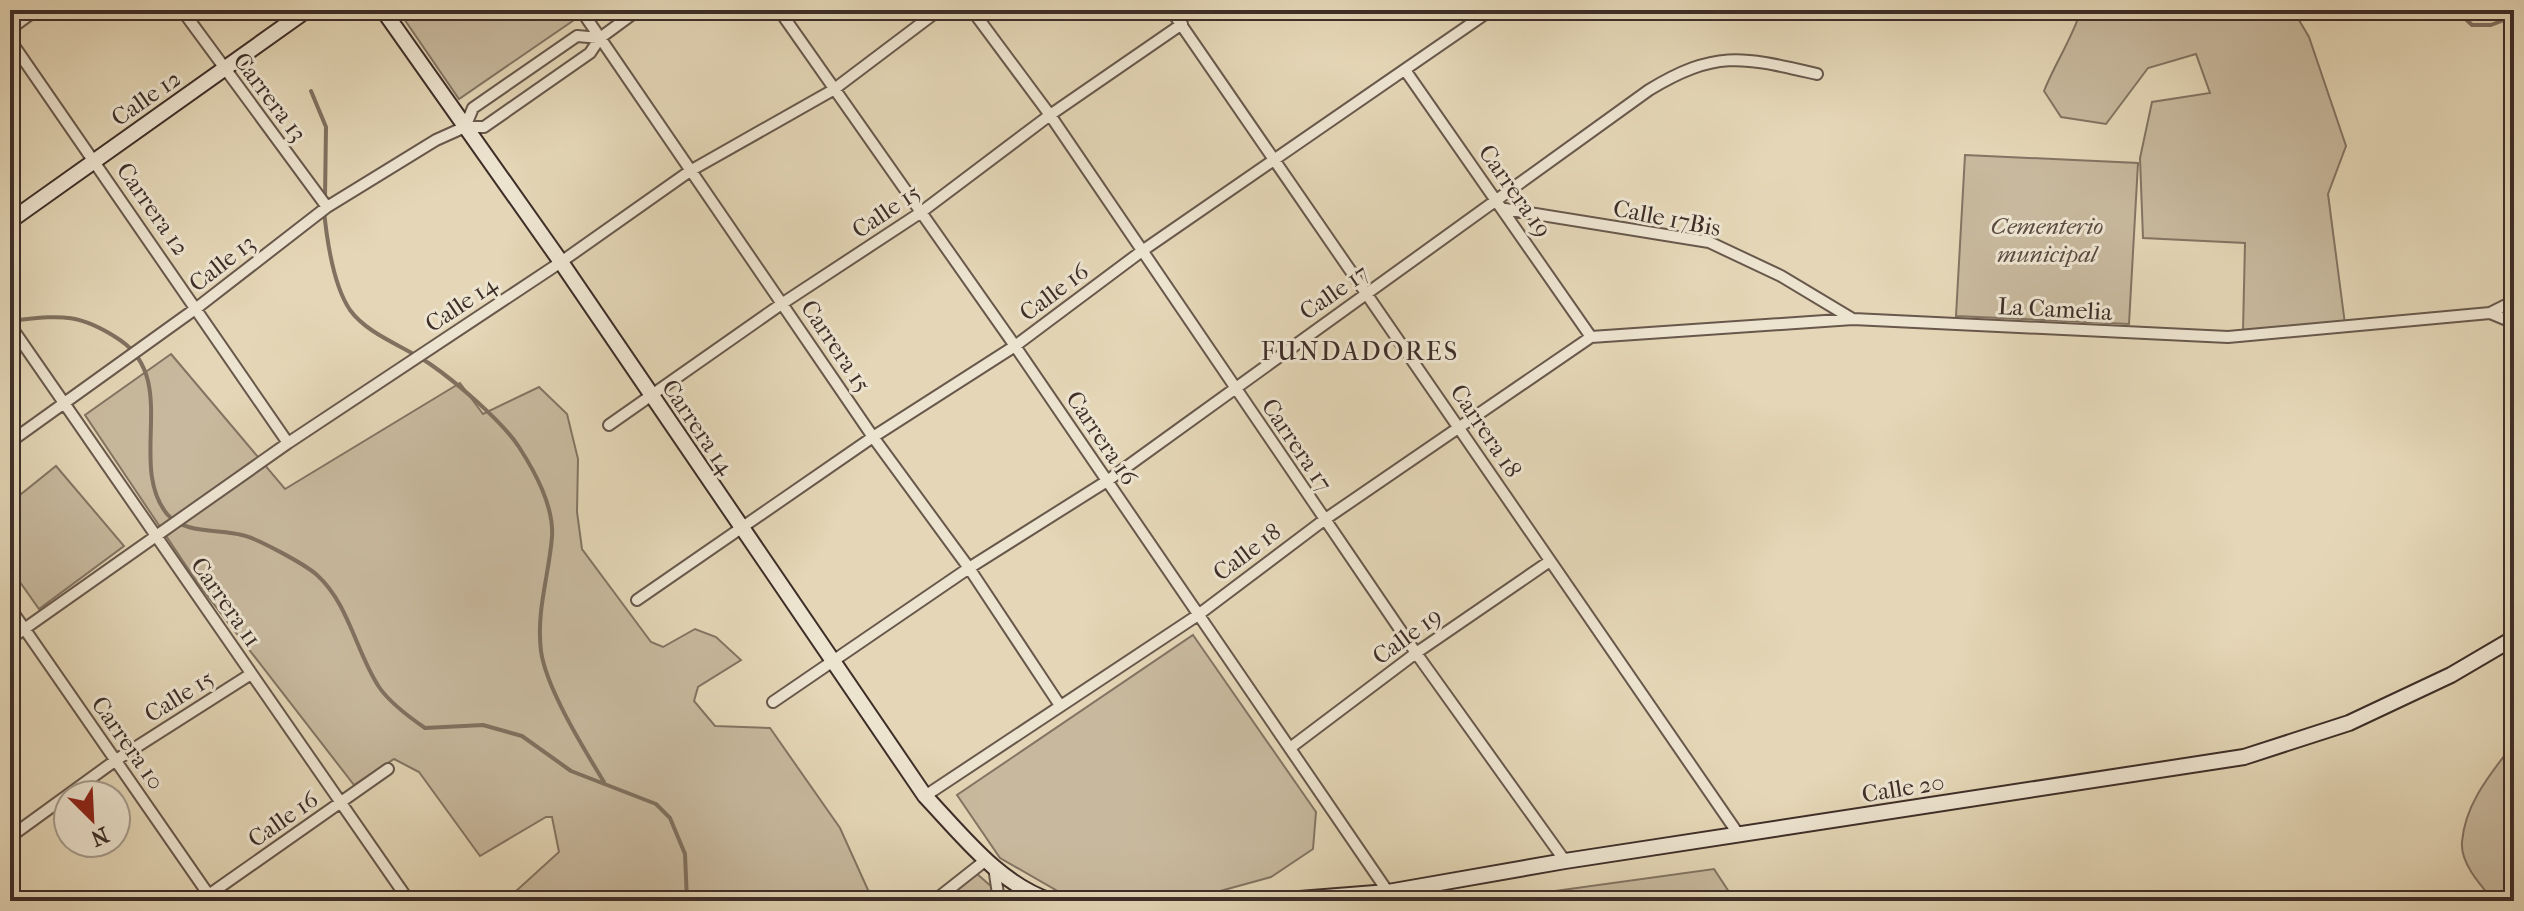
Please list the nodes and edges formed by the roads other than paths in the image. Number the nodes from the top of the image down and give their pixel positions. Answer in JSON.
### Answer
{"nodes":[{"id":1,"x":36,"y":10,"type":"edge"},
{"id":2,"x":182,"y":10,"type":"edge"},
{"id":3,"x":307,"y":10,"type":"edge"},
{"id":4,"x":383,"y":10,"type":"edge"},
{"id":5,"x":581,"y":10,"type":"edge"},
{"id":6,"x":638,"y":10,"type":"edge"},
{"id":7,"x":779,"y":10,"type":"edge"},
{"id":8,"x":939,"y":10,"type":"edge"},
{"id":9,"x":972,"y":10,"type":"edge"},
{"id":10,"x":1171,"y":10,"type":"edge"},
{"id":11,"x":1491,"y":10,"type":"edge"},
{"id":12,"x":1182,"y":24,"type":"junction"},
{"id":13,"x":10,"y":29,"type":"edge"},
{"id":14,"x":600,"y":38,"type":"junction"},
{"id":15,"x":10,"y":40,"type":"edge"},
{"id":16,"x":223,"y":69,"type":"junction"},
{"id":17,"x":1405,"y":70,"type":"junction"},
{"id":18,"x":1817,"y":74,"type":"dead end"},
{"id":19,"x":833,"y":90,"type":"junction"},
{"id":20,"x":1050,"y":115,"type":"junction"},
{"id":21,"x":465,"y":127,"type":"junction"},
{"id":22,"x":1276,"y":159,"type":"junction"},
{"id":23,"x":95,"y":161,"type":"junction"},
{"id":24,"x":690,"y":171,"type":"junction"},
{"id":25,"x":1498,"y":199,"type":"junction"},
{"id":26,"x":327,"y":207,"type":"junction"},
{"id":27,"x":1505,"y":209,"type":"junction"},
{"id":28,"x":920,"y":213,"type":"junction"},
{"id":29,"x":10,"y":221,"type":"edge"},
{"id":30,"x":1142,"y":251,"type":"junction"},
{"id":31,"x":561,"y":262,"type":"junction"},
{"id":32,"x":1367,"y":294,"type":"junction"},
{"id":33,"x":2514,"y":301,"type":"edge"},
{"id":34,"x":783,"y":303,"type":"junction"},
{"id":35,"x":198,"y":307,"type":"junction"},
{"id":36,"x":2490,"y":313,"type":"junction"},
{"id":37,"x":1853,"y":319,"type":"junction"},
{"id":38,"x":2514,"y":323,"type":"edge"},
{"id":39,"x":10,"y":325,"type":"edge"},
{"id":40,"x":1591,"y":337,"type":"junction"},
{"id":41,"x":1015,"y":346,"type":"junction"},
{"id":42,"x":1233,"y":386,"type":"junction"},
{"id":43,"x":651,"y":396,"type":"junction"},
{"id":44,"x":65,"y":402,"type":"junction"},
{"id":45,"x":609,"y":425,"type":"dead end"},
{"id":46,"x":1459,"y":428,"type":"junction"},
{"id":47,"x":873,"y":437,"type":"junction"},
{"id":48,"x":10,"y":442,"type":"edge"},
{"id":49,"x":288,"y":443,"type":"junction"},
{"id":50,"x":1107,"y":481,"type":"junction"},
{"id":51,"x":1324,"y":520,"type":"junction"},
{"id":52,"x":740,"y":529,"type":"junction"},
{"id":53,"x":156,"y":537,"type":"junction"},
{"id":54,"x":1550,"y":561,"type":"junction"},
{"id":55,"x":969,"y":568,"type":"junction"},
{"id":56,"x":637,"y":600,"type":"dead end"},
{"id":57,"x":10,"y":608,"type":"edge"},
{"id":58,"x":1198,"y":615,"type":"junction"},
{"id":59,"x":25,"y":629,"type":"junction"},
{"id":60,"x":2514,"y":638,"type":"edge"},
{"id":61,"x":10,"y":639,"type":"edge"},
{"id":62,"x":1416,"y":653,"type":"junction"},
{"id":63,"x":835,"y":662,"type":"junction"},
{"id":64,"x":251,"y":674,"type":"junction"},
{"id":65,"x":773,"y":702,"type":"dead end"},
{"id":66,"x":1059,"y":704,"type":"junction"},
{"id":67,"x":1290,"y":748,"type":"junction"},
{"id":68,"x":116,"y":760,"type":"junction"},
{"id":69,"x":388,"y":769,"type":"dead end"},
{"id":70,"x":925,"y":796,"type":"junction"},
{"id":71,"x":341,"y":803,"type":"junction"},
{"id":72,"x":1739,"y":835,"type":"junction"},
{"id":73,"x":10,"y":837,"type":"edge"},
{"id":74,"x":1565,"y":861,"type":"junction"},
{"id":75,"x":990,"y":863,"type":"junction"},
{"id":76,"x":10,"y":889,"type":"edge"},
{"id":77,"x":1388,"y":892,"type":"junction"},
{"id":78,"x":1031,"y":897,"type":"edge"},
{"id":79,"x":208,"y":899,"type":"edge"},
{"id":80,"x":19,"y":901,"type":"edge"},
{"id":81,"x":409,"y":901,"type":"edge"},
{"id":82,"x":934,"y":901,"type":"edge"},
{"id":83,"x":999,"y":901,"type":"edge"},
{"id":84,"x":1051,"y":901,"type":"edge"},
{"id":85,"x":1274,"y":901,"type":"edge"}],
"edges":[{"from":1,"to":13,"type":"street"},
{"from":2,"to":16,"type":"street","name":"Carrera 13"},
{"from":3,"to":16,"type":"main road","name":"Calle 12"},
{"from":4,"to":21,"type":"main road","name":"Carrera 14"},
{"from":5,"to":14,"type":"street","name":"Carrera 15"},
{"from":6,"to":14,"type":"street","name":"Calle 13"},
{"from":7,"to":19,"type":"street","name":"Carrera 16"},
{"from":8,"to":19,"type":"street","name":"Calle 14"},
{"from":9,"to":20,"type":"street","name":"Carrera 17"},
{"from":10,"to":12,"type":"street","name":"Carrera 18"},
{"from":11,"to":17,"type":"street","name":"Calle 16"},
{"from":12,"to":20,"type":"street","name":"Calle 15"},
{"from":12,"to":22,"type":"street","name":"Carrera 18"},
{"from":14,"to":21,"type":"street","name":"Calle 13"},
{"from":14,"to":21,"type":"street","name":"Calle 13"},
{"from":14,"to":24,"type":"street","name":"Carrera 15"},
{"from":15,"to":23,"type":"street","name":"Carrera 12"},
{"from":16,"to":23,"type":"main road","name":"Calle 12"},
{"from":16,"to":26,"type":"street","name":"Carrera 13"},
{"from":17,"to":22,"type":"street","name":"Calle 16"},
{"from":17,"to":25,"type":"street","name":"Carrera 19"},
{"from":18,"to":25,"type":"street","name":"Calle 17"},
{"from":19,"to":24,"type":"street","name":"Calle 14"},
{"from":19,"to":28,"type":"street","name":"Carrera 16"},
{"from":20,"to":28,"type":"street","name":"Calle 15"},
{"from":20,"to":30,"type":"street","name":"Carrera 17"},
{"from":21,"to":26,"type":"street","name":"Calle 13"},
{"from":21,"to":31,"type":"main road","name":"Carrera 14"},
{"from":22,"to":30,"type":"street","name":"Calle 16"},
{"from":22,"to":32,"type":"street","name":"Carrera 18"},
{"from":23,"to":29,"type":"main road","name":"Calle 12"},
{"from":23,"to":35,"type":"street","name":"Carrera 12"},
{"from":24,"to":31,"type":"street","name":"Calle 14"},
{"from":24,"to":34,"type":"street","name":"Carrera 15"},
{"from":25,"to":27,"type":"street","name":"Carrera 19"},
{"from":25,"to":32,"type":"street","name":"Calle 17"},
{"from":26,"to":35,"type":"street","name":"Calle 13"},
{"from":27,"to":37,"type":"street","name":"Calle 17Bis"},
{"from":27,"to":40,"type":"street","name":"Carrera 19"},
{"from":28,"to":34,"type":"street","name":"Calle 15"},
{"from":28,"to":41,"type":"street","name":"Carrera 16"},
{"from":30,"to":41,"type":"street","name":"Calle 16"},
{"from":30,"to":42,"type":"street","name":"Carrera 17"},
{"from":31,"to":43,"type":"main road","name":"Carrera 14"},
{"from":31,"to":49,"type":"street","name":"Calle 14"},
{"from":32,"to":42,"type":"street","name":"Calle 17"},
{"from":32,"to":46,"type":"street","name":"Carrera 18"},
{"from":33,"to":36,"type":"street","name":"La Camelia"},
{"from":34,"to":43,"type":"street","name":"Calle 15"},
{"from":34,"to":47,"type":"street","name":"Carrera 15"},
{"from":35,"to":44,"type":"street","name":"Calle 13"},
{"from":35,"to":49,"type":"street","name":"Carrera 12"},
{"from":36,"to":37,"type":"street","name":"La Camelia"},
{"from":36,"to":38,"type":"street"},
{"from":37,"to":40,"type":"street","name":"La Camelia"},
{"from":39,"to":44,"type":"street","name":"Carrera 11"},
{"from":40,"to":46,"type":"street","name":"Calle 18"},
{"from":41,"to":47,"type":"street","name":"Calle 16"},
{"from":41,"to":50,"type":"street","name":"Carrera 16"},
{"from":42,"to":50,"type":"street","name":"Calle 17"},
{"from":42,"to":51,"type":"street","name":"Carrera 17"},
{"from":43,"to":45,"type":"street","name":"Calle 15"},
{"from":43,"to":52,"type":"main road","name":"Carrera 14"},
{"from":44,"to":48,"type":"street","name":"Calle 13"},
{"from":44,"to":53,"type":"street","name":"Carrera 11"},
{"from":46,"to":51,"type":"street","name":"Calle 18"},
{"from":46,"to":54,"type":"street","name":"Carrera 18"},
{"from":47,"to":52,"type":"street","name":"Calle 16"},
{"from":47,"to":55,"type":"street","name":"Carrera 15"},
{"from":49,"to":53,"type":"street","name":"Calle 14"},
{"from":50,"to":55,"type":"street","name":"Calle 17"},
{"from":50,"to":58,"type":"street","name":"Carrera 16"},
{"from":51,"to":58,"type":"street","name":"Calle 18"},
{"from":51,"to":62,"type":"street","name":"Carrera 17"},
{"from":52,"to":56,"type":"street","name":"Calle 16"},
{"from":52,"to":63,"type":"main road","name":"Carrera 14"},
{"from":53,"to":59,"type":"street","name":"Calle 14"},
{"from":53,"to":64,"type":"street","name":"Carrera 11"},
{"from":54,"to":62,"type":"street","name":"Calle 19"},
{"from":54,"to":72,"type":"street","name":"Carrera 18"},
{"from":55,"to":63,"type":"street","name":"Calle 17"},
{"from":55,"to":66,"type":"street","name":"Carrera 15"},
{"from":57,"to":59,"type":"street","name":"Carrera 10"},
{"from":58,"to":66,"type":"street","name":"Calle 18"},
{"from":58,"to":67,"type":"street","name":"Carrera 16"},
{"from":59,"to":61,"type":"street","name":"Calle 14"},
{"from":59,"to":68,"type":"street","name":"Carrera 10"},
{"from":60,"to":72,"type":"main road","name":"Calle 20"},
{"from":62,"to":67,"type":"street","name":"Calle 19"},
{"from":62,"to":74,"type":"street","name":"Carrera 17"},
{"from":63,"to":65,"type":"street","name":"Calle 17"},
{"from":63,"to":70,"type":"main road","name":"Carrera 14"},
{"from":64,"to":68,"type":"street","name":"Calle 15"},
{"from":64,"to":71,"type":"street","name":"Carrera 11"},
{"from":66,"to":70,"type":"street","name":"Calle 18"},
{"from":67,"to":77,"type":"street","name":"Carrera 16"},
{"from":68,"to":73,"type":"street","name":"Calle 15"},
{"from":68,"to":79,"type":"street","name":"Carrera 10"},
{"from":69,"to":71,"type":"street","name":"Calle 16"},
{"from":70,"to":75,"type":"main road","name":"Carrera 14"},
{"from":71,"to":79,"type":"street","name":"Calle 16"},
{"from":71,"to":81,"type":"street","name":"Carrera 11"},
{"from":72,"to":74,"type":"main road","name":"Calle 20"},
{"from":74,"to":77,"type":"main road","name":"Calle 20"},
{"from":75,"to":78,"type":"main road"},
{"from":75,"to":82,"type":"street"},
{"from":75,"to":83,"type":"street"},
{"from":76,"to":80,"type":"street"},
{"from":77,"to":85,"type":"main road","name":"Calle 20"},
{"from":78,"to":84,"type":"main road"}]}
